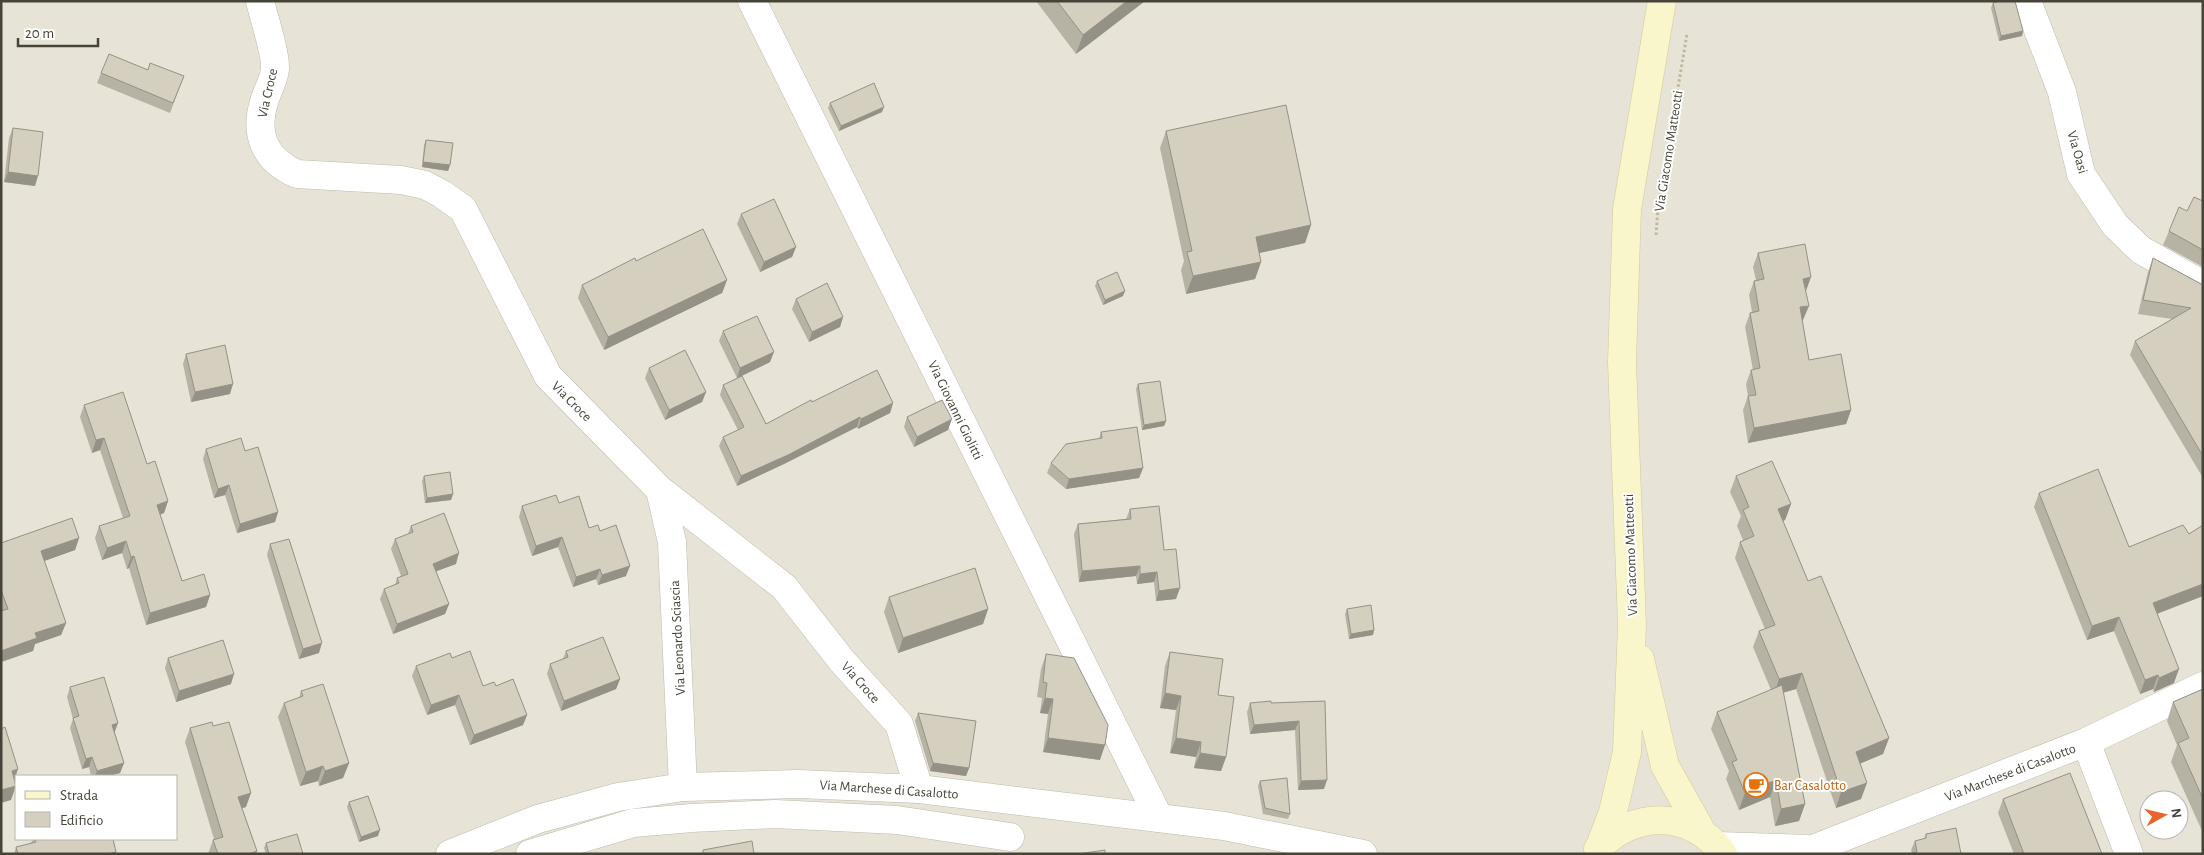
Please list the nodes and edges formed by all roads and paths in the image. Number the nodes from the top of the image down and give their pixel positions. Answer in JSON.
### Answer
{"nodes":[{"id":1,"x":260,"y":1,"type":"edge"},
{"id":2,"x":752,"y":1,"type":"edge"},
{"id":3,"x":1662,"y":1,"type":"edge"},
{"id":4,"x":2027,"y":1,"type":"edge"},
{"id":5,"x":1687,"y":31,"type":"dead end"},
{"id":6,"x":1655,"y":244,"type":"dead end"},
{"id":7,"x":2203,"y":285,"type":"edge"},
{"id":8,"x":660,"y":490,"type":"junction"},
{"id":9,"x":1632,"y":625,"type":"junction"},
{"id":10,"x":2203,"y":686,"type":"edge"},
{"id":11,"x":2086,"y":742,"type":"junction"},
{"id":12,"x":683,"y":787,"type":"junction"},
{"id":13,"x":920,"y":789,"type":"junction"},
{"id":14,"x":1006,"y":800,"type":"junction"},
{"id":15,"x":1159,"y":818,"type":"junction"},
{"id":16,"x":1714,"y":844,"type":"edge"},
{"id":17,"x":1012,"y":845,"type":"edge"},
{"id":18,"x":1596,"y":851,"type":"edge"},
{"id":19,"x":1809,"y":851,"type":"edge"},
{"id":20,"x":450,"y":854,"type":"edge"},
{"id":21,"x":530,"y":854,"type":"edge"},
{"id":22,"x":1363,"y":854,"type":"edge"},
{"id":23,"x":2129,"y":854,"type":"edge"}],
"edges":[{"from":1,"to":8,"type":"street","name":"Via Croce"},
{"from":2,"to":15,"type":"street","name":"Via Giovanni Giolitti"},
{"from":3,"to":9,"type":"main road","name":"Via Giacomo Matteotti"},
{"from":4,"to":7,"type":"street","name":"Via Oasi"},
{"from":5,"to":6,"type":"path","name":"Via Giacomo Matteotti"},
{"from":8,"to":12,"type":"street","name":"Via Leonardo Sciascia"},
{"from":8,"to":13,"type":"street","name":"Via Croce"},
{"from":9,"to":16,"type":"main road"},
{"from":9,"to":18,"type":"main road"},
{"from":10,"to":11,"type":"street","name":"Via Marchese di Casalotto"},
{"from":11,"to":19,"type":"street","name":"Via Marchese di Casalotto"},
{"from":11,"to":23,"type":"street"},
{"from":12,"to":13,"type":"street","name":"Via Marchese di Casalotto"},
{"from":12,"to":20,"type":"street","name":"Via Marchese di Casalotto"},
{"from":13,"to":14,"type":"street","name":"Via Marchese di Casalotto"},
{"from":14,"to":15,"type":"street","name":"Via Marchese di Casalotto"},
{"from":14,"to":17,"type":"street"},
{"from":15,"to":22,"type":"street","name":"Via Marchese di Casalotto"},
{"from":16,"to":18,"type":"main road"},
{"from":16,"to":19,"type":"street"},
{"from":17,"to":21,"type":"street"}]}
